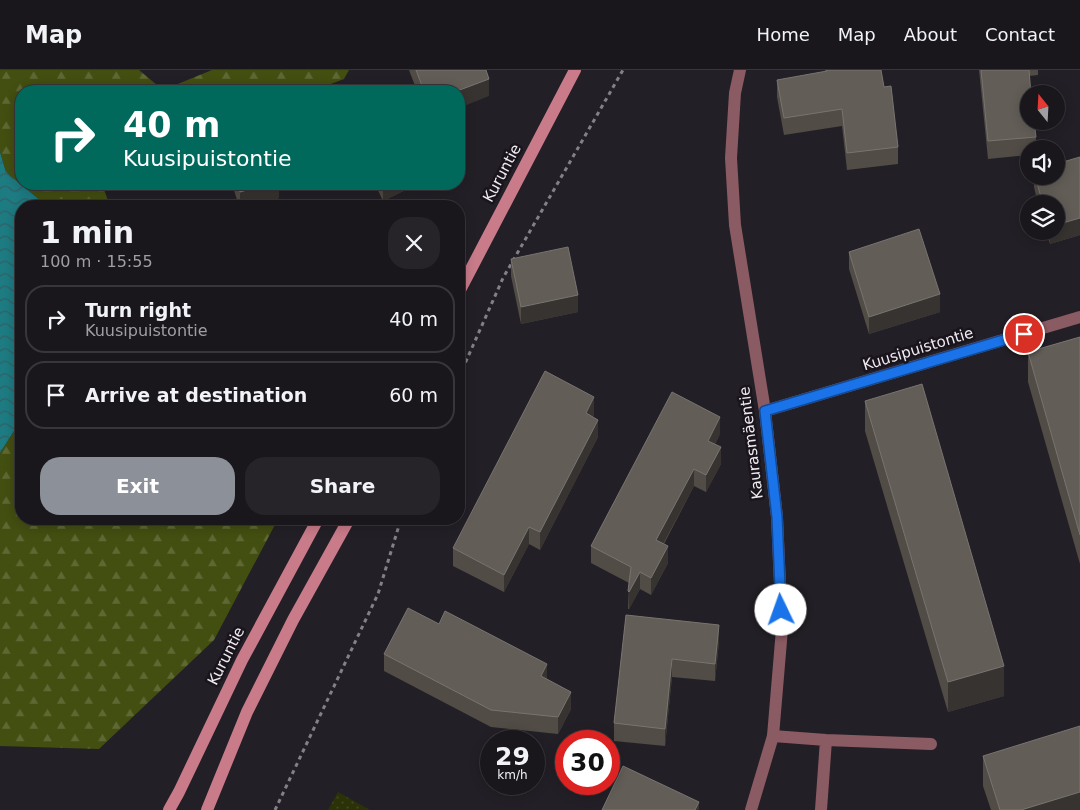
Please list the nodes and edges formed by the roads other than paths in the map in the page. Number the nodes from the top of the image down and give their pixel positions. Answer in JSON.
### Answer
{"nodes":[{"id":1,"x":575,"y":70,"type":"edge"},
{"id":2,"x":740,"y":70,"type":"edge"},
{"id":3,"x":465,"y":281,"type":"edge"},
{"id":4,"x":1080,"y":317,"type":"edge"},
{"id":5,"x":765,"y":411,"type":"junction"},
{"id":6,"x":315,"y":525,"type":"edge"},
{"id":7,"x":345,"y":525,"type":"edge"},
{"id":8,"x":773,"y":736,"type":"junction"},
{"id":9,"x":826,"y":740,"type":"junction"},
{"id":10,"x":930,"y":744,"type":"dead end"},
{"id":11,"x":169,"y":810,"type":"edge"},
{"id":12,"x":207,"y":810,"type":"edge"},
{"id":13,"x":751,"y":810,"type":"edge"},
{"id":14,"x":821,"y":810,"type":"edge"}],
"edges":[{"from":1,"to":3,"type":"main road","name":"Kuruntie"},
{"from":2,"to":5,"type":"street","name":"Kaurasmäentie"},
{"from":4,"to":5,"type":"street","name":"Kuusipuistontie"},
{"from":5,"to":8,"type":"street","name":"Kaurasmäentie"},
{"from":6,"to":11,"type":"main road","name":"Kuruntie"},
{"from":7,"to":12,"type":"main road"},
{"from":8,"to":9,"type":"street"},
{"from":8,"to":13,"type":"street","name":"Kaurasmäentie"},
{"from":9,"to":10,"type":"street"},
{"from":9,"to":14,"type":"street"}]}
